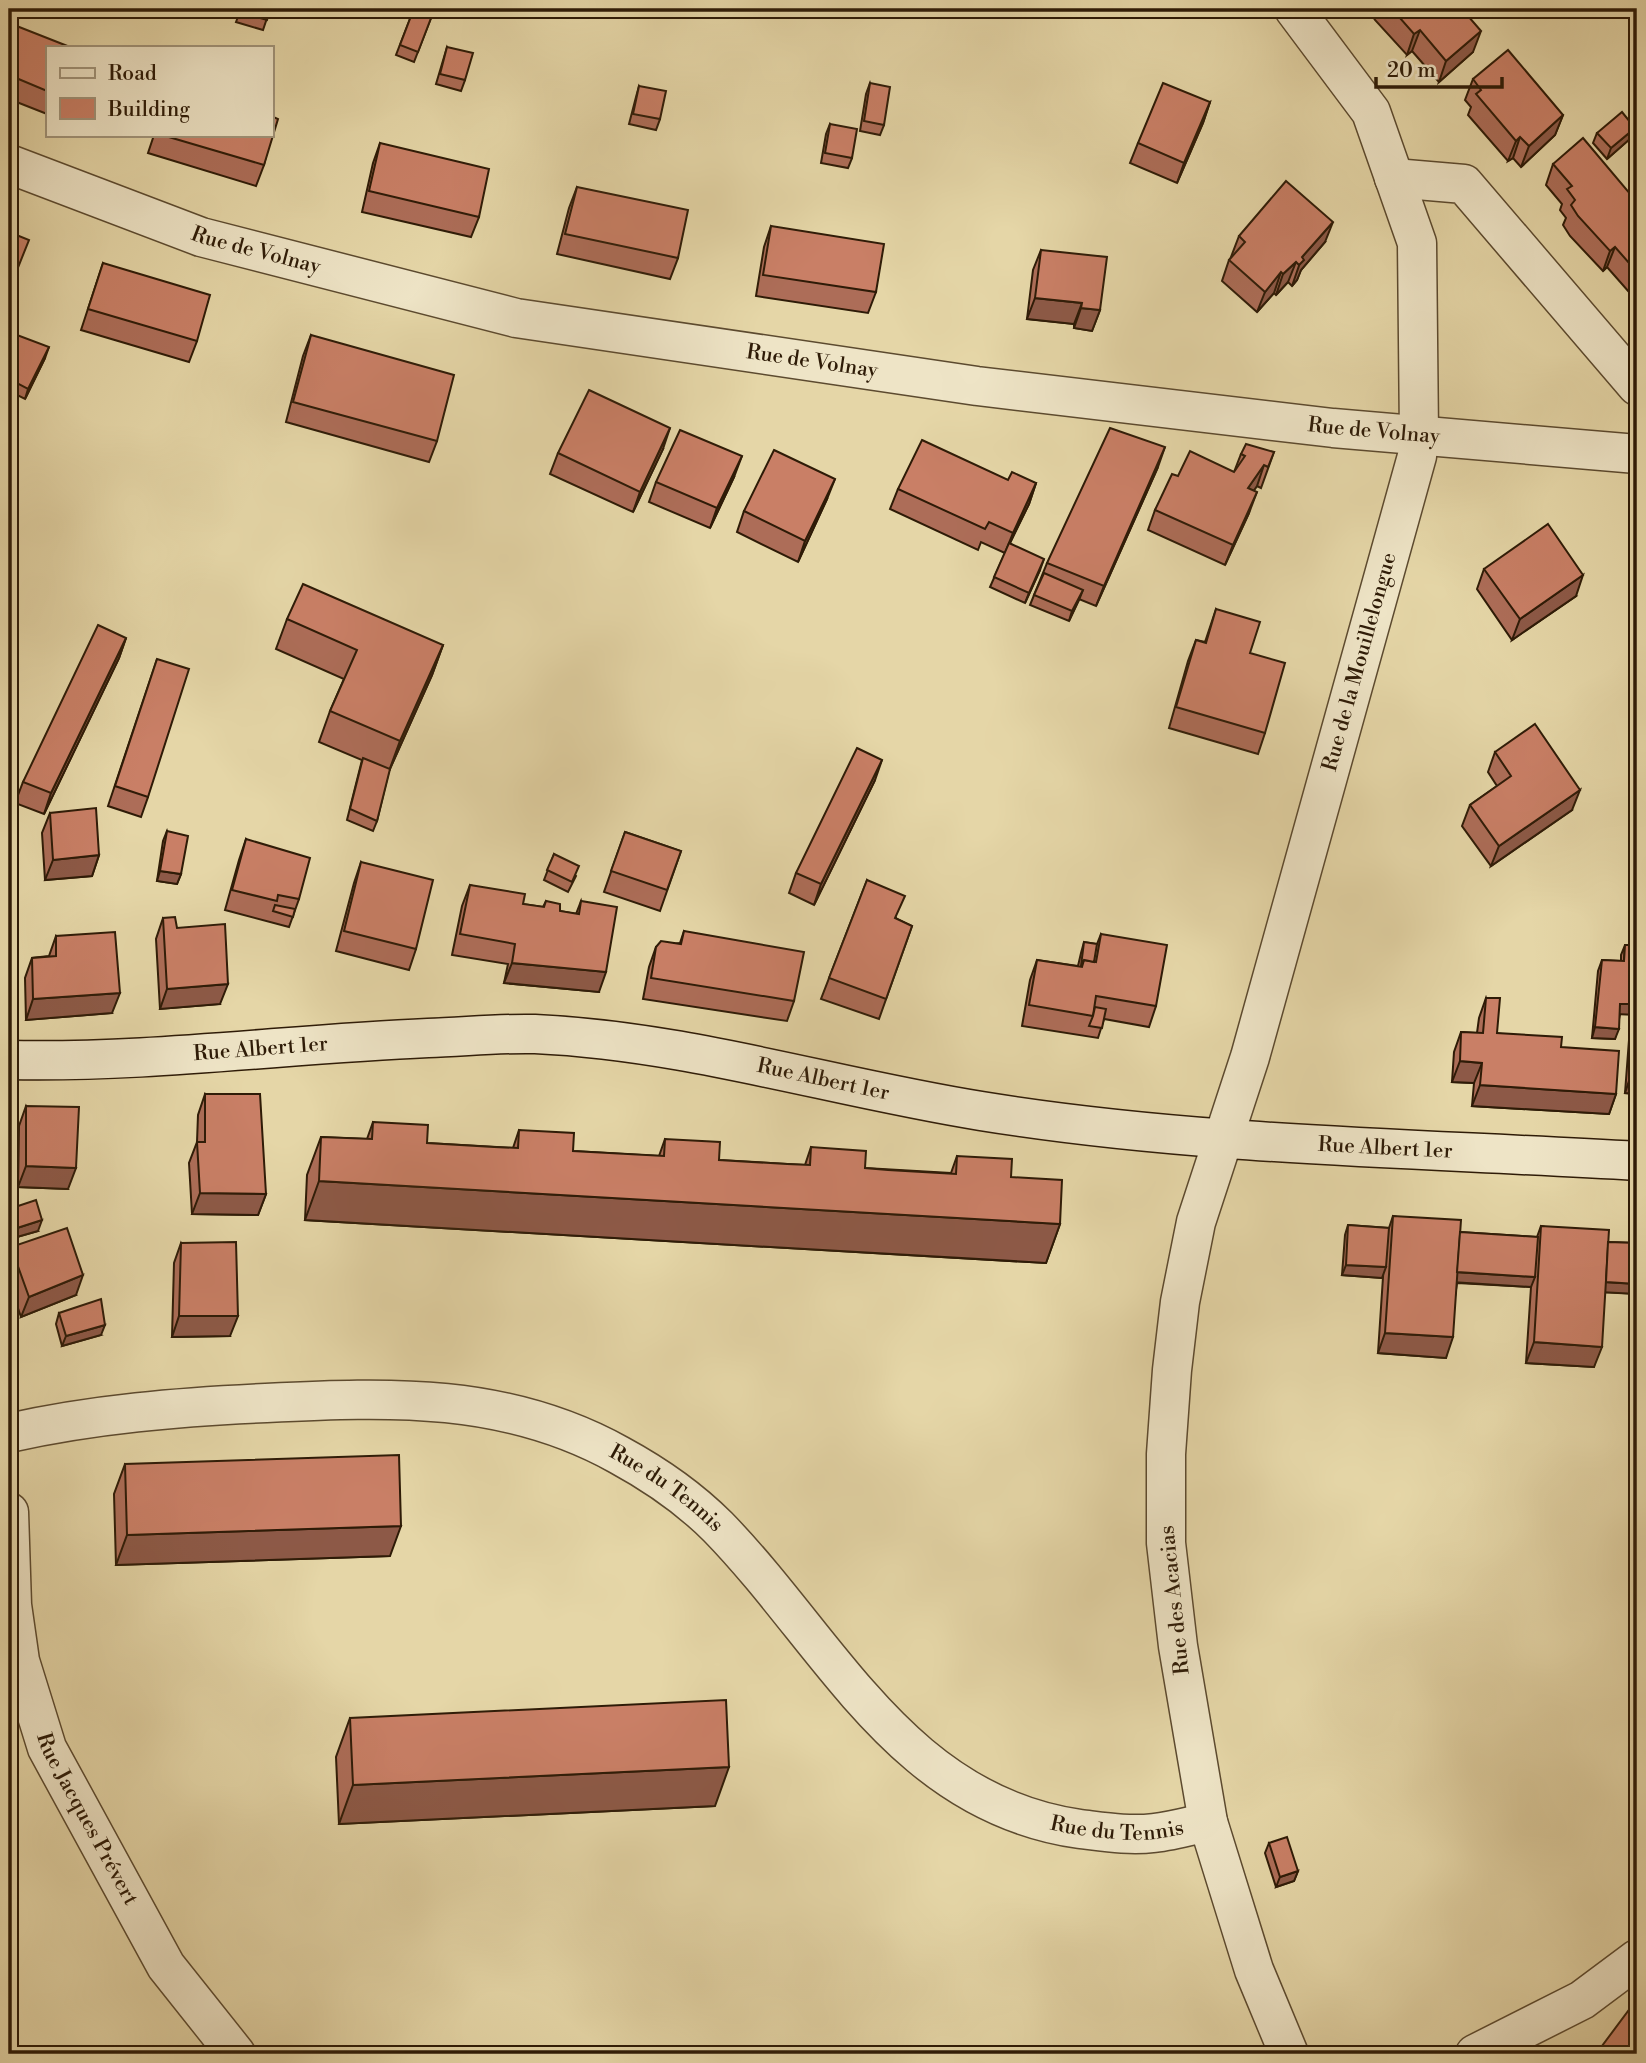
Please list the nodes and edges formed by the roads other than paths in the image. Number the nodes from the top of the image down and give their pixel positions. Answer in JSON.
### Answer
{"nodes":[{"id":1,"x":1294,"y":9,"type":"edge"},
{"id":2,"x":9,"y":164,"type":"edge"},
{"id":3,"x":1394,"y":178,"type":"junction"},
{"id":4,"x":1637,"y":386,"type":"edge"},
{"id":5,"x":1419,"y":434,"type":"junction"},
{"id":6,"x":1637,"y":454,"type":"edge"},
{"id":7,"x":9,"y":1060,"type":"edge"},
{"id":8,"x":1223,"y":1137,"type":"junction"},
{"id":9,"x":1637,"y":1161,"type":"edge"},
{"id":10,"x":9,"y":1433,"type":"edge"},
{"id":11,"x":9,"y":1512,"type":"edge"},
{"id":12,"x":1208,"y":1822,"type":"junction"},
{"id":13,"x":1637,"y":1959,"type":"edge"},
{"id":14,"x":236,"y":2054,"type":"edge"},
{"id":15,"x":1289,"y":2054,"type":"edge"},
{"id":16,"x":1475,"y":2054,"type":"edge"}],
"edges":[{"from":1,"to":3,"type":"street","name":"Rue de la Mouillelongue"},
{"from":2,"to":5,"type":"street","name":"Rue de Volnay"},
{"from":3,"to":4,"type":"street"},
{"from":3,"to":5,"type":"street","name":"Rue de la Mouillelongue"},
{"from":5,"to":6,"type":"street","name":"Rue de Volnay"},
{"from":5,"to":8,"type":"street","name":"Rue de la Mouillelongue"},
{"from":7,"to":8,"type":"street","name":"Rue Albert 1er"},
{"from":8,"to":9,"type":"street","name":"Rue Albert 1er"},
{"from":8,"to":12,"type":"street","name":"Rue des Acacias"},
{"from":10,"to":12,"type":"street","name":"Rue du Tennis"},
{"from":11,"to":14,"type":"street","name":"Rue Jacques Prévert"},
{"from":12,"to":15,"type":"street","name":"Rue des Acacias"},
{"from":13,"to":16,"type":"street"}]}
